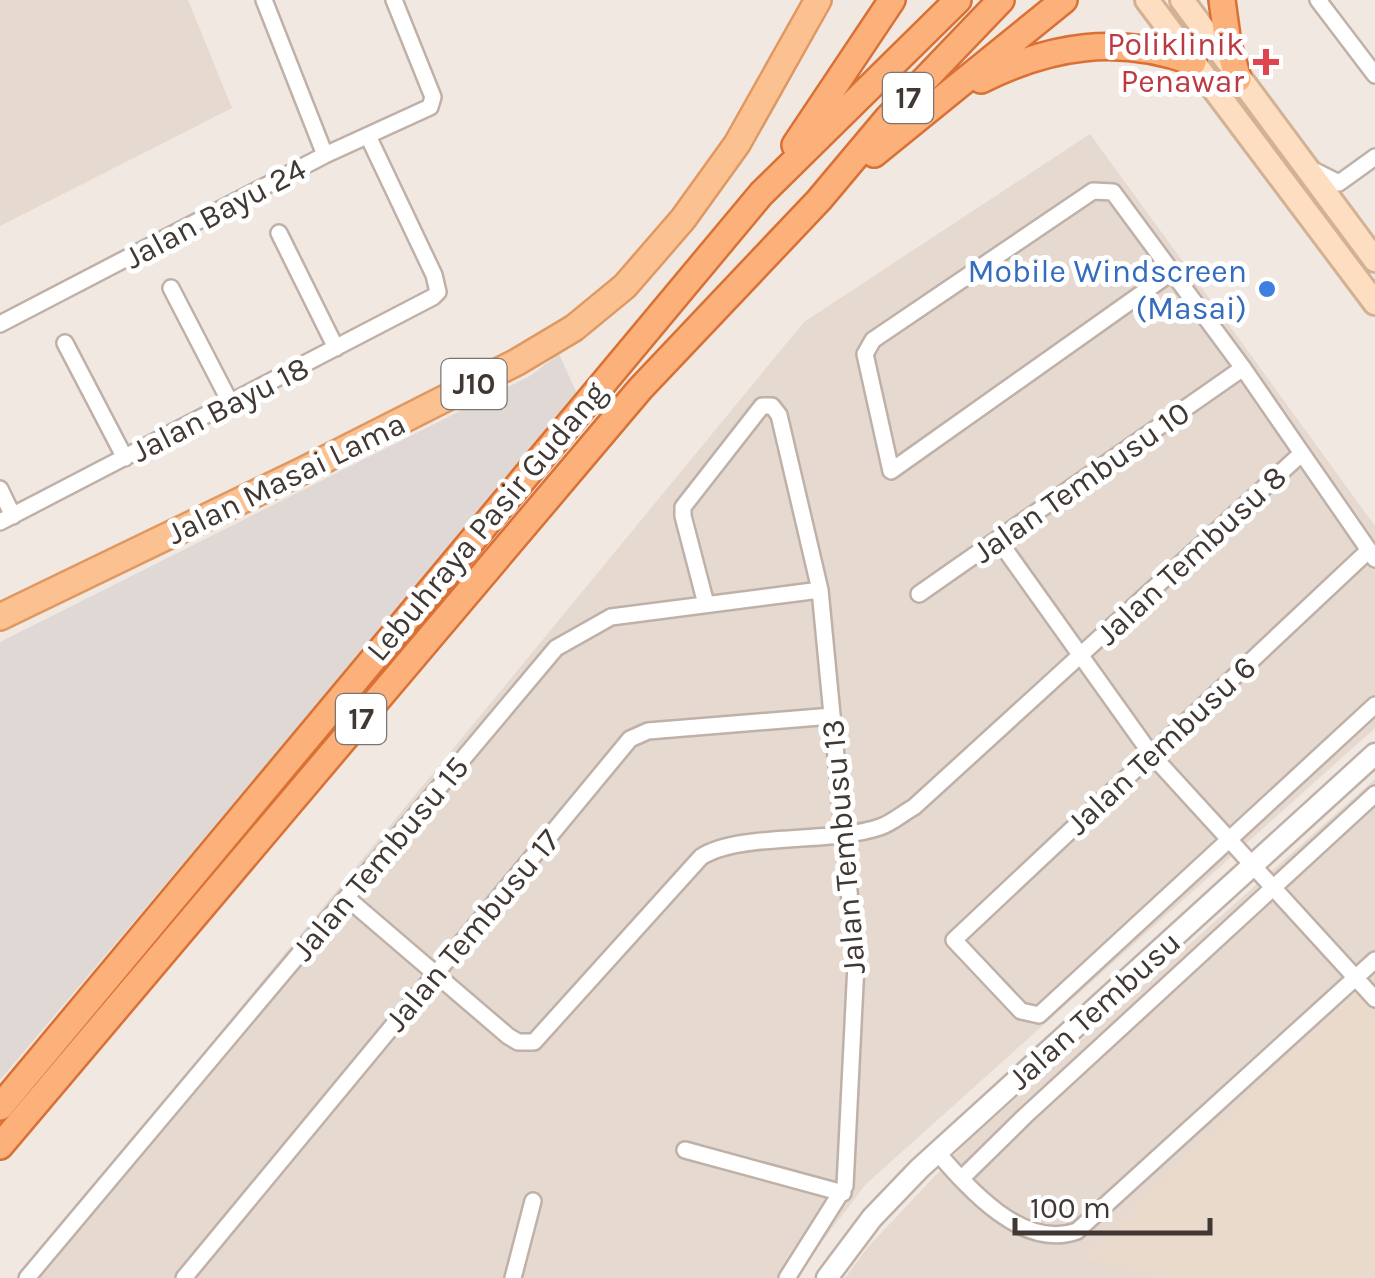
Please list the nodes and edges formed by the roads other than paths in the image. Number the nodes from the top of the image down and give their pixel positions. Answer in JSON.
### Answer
{"nodes":[{"id":1,"x":264,"y":0,"type":"edge"},
{"id":2,"x":394,"y":0,"type":"edge"},
{"id":3,"x":818,"y":0,"type":"edge"},
{"id":4,"x":892,"y":0,"type":"edge"},
{"id":5,"x":908,"y":0,"type":"edge"},
{"id":6,"x":958,"y":0,"type":"edge"},
{"id":7,"x":1002,"y":0,"type":"edge"},
{"id":8,"x":1064,"y":0,"type":"edge"},
{"id":9,"x":1147,"y":0,"type":"edge"},
{"id":10,"x":1182,"y":0,"type":"edge"},
{"id":11,"x":1222,"y":0,"type":"edge"},
{"id":12,"x":1318,"y":0,"type":"edge"},
{"id":13,"x":858,"y":52,"type":"junction"},
{"id":14,"x":1193,"y":62,"type":"junction"},
{"id":15,"x":1375,"y":75,"type":"edge"},
{"id":16,"x":1238,"y":78,"type":"junction"},
{"id":17,"x":911,"y":122,"type":"junction"},
{"id":18,"x":368,"y":136,"type":"junction"},
{"id":19,"x":325,"y":156,"type":"junction"},
{"id":20,"x":1375,"y":158,"type":"edge"},
{"id":21,"x":1303,"y":164,"type":"junction"},
{"id":22,"x":762,"y":194,"type":"junction"},
{"id":23,"x":819,"y":200,"type":"junction"},
{"id":24,"x":279,"y":233,"type":"dead end"},
{"id":25,"x":1375,"y":260,"type":"edge"},
{"id":26,"x":1172,"y":272,"type":"junction"},
{"id":27,"x":171,"y":288,"type":"dead end"},
{"id":28,"x":1375,"y":304,"type":"edge"},
{"id":29,"x":0,"y":324,"type":"edge"},
{"id":30,"x":65,"y":343,"type":"dead end"},
{"id":31,"x":336,"y":348,"type":"junction"},
{"id":32,"x":1243,"y":368,"type":"junction"},
{"id":33,"x":231,"y":404,"type":"junction"},
{"id":34,"x":1301,"y":454,"type":"junction"},
{"id":35,"x":124,"y":458,"type":"junction"},
{"id":36,"x":0,"y":489,"type":"edge"},
{"id":37,"x":6,"y":519,"type":"edge"},
{"id":38,"x":999,"y":541,"type":"junction"},
{"id":39,"x":1372,"y":555,"type":"edge"},
{"id":40,"x":820,"y":590,"type":"junction"},
{"id":41,"x":919,"y":594,"type":"dead end"},
{"id":42,"x":706,"y":604,"type":"junction"},
{"id":43,"x":0,"y":617,"type":"edge"},
{"id":44,"x":1081,"y":656,"type":"junction"},
{"id":45,"x":1375,"y":705,"type":"edge"},
{"id":46,"x":832,"y":716,"type":"junction"},
{"id":47,"x":1151,"y":754,"type":"junction"},
{"id":48,"x":1375,"y":754,"type":"edge"},
{"id":49,"x":1375,"y":794,"type":"edge"},
{"id":50,"x":842,"y":835,"type":"junction"},
{"id":51,"x":1232,"y":840,"type":"junction"},
{"id":52,"x":1252,"y":866,"type":"junction"},
{"id":53,"x":1273,"y":888,"type":"junction"},
{"id":54,"x":346,"y":898,"type":"junction"},
{"id":55,"x":1375,"y":960,"type":"edge"},
{"id":56,"x":436,"y":973,"type":"junction"},
{"id":57,"x":1356,"y":978,"type":"junction"},
{"id":58,"x":1375,"y":999,"type":"edge"},
{"id":59,"x":0,"y":1107,"type":"edge"},
{"id":60,"x":0,"y":1146,"type":"edge"},
{"id":61,"x":685,"y":1150,"type":"dead end"},
{"id":62,"x":937,"y":1152,"type":"junction"},
{"id":63,"x":961,"y":1180,"type":"junction"},
{"id":64,"x":843,"y":1193,"type":"junction"},
{"id":65,"x":533,"y":1201,"type":"dead end"},
{"id":66,"x":27,"y":1278,"type":"edge"},
{"id":67,"x":184,"y":1278,"type":"edge"},
{"id":68,"x":514,"y":1278,"type":"edge"},
{"id":69,"x":787,"y":1278,"type":"edge"},
{"id":70,"x":826,"y":1278,"type":"edge"}],
"edges":[{"from":1,"to":19,"type":"street"},
{"from":2,"to":18,"type":"street","name":"Jalan Bayu 24"},
{"from":3,"to":43,"type":"main road","name":"Jalan Masai Lama","number":"J10"},
{"from":4,"to":13,"type":"highway"},
{"from":5,"to":13,"type":"highway"},
{"from":6,"to":22,"type":"highway","name":"Lebuhraya Pasir Gudang","number":"17"},
{"from":7,"to":23,"type":"highway","name":"Lebuhraya Pasir Gudang","number":"17"},
{"from":8,"to":17,"type":"highway"},
{"from":9,"to":14,"type":"main road"},
{"from":10,"to":16,"type":"main road"},
{"from":11,"to":16,"type":"highway"},
{"from":12,"to":15,"type":"street"},
{"from":13,"to":22,"type":"highway"},
{"from":14,"to":17,"type":"highway"},
{"from":14,"to":28,"type":"main road"},
{"from":16,"to":21,"type":"main road"},
{"from":17,"to":23,"type":"highway"},
{"from":18,"to":19,"type":"street","name":"Jalan Bayu 24"},
{"from":18,"to":31,"type":"street","name":"Jalan Bayu 18"},
{"from":19,"to":29,"type":"street","name":"Jalan Bayu 24"},
{"from":20,"to":21,"type":"street"},
{"from":21,"to":25,"type":"main road"},
{"from":22,"to":59,"type":"highway","name":"Lebuhraya Pasir Gudang","number":"17"},
{"from":23,"to":60,"type":"highway","name":"Lebuhraya Pasir Gudang","number":"17"},
{"from":24,"to":31,"type":"street"},
{"from":26,"to":26,"type":"street"},
{"from":26,"to":32,"type":"street"},
{"from":27,"to":33,"type":"street"},
{"from":30,"to":35,"type":"street"},
{"from":31,"to":33,"type":"street","name":"Jalan Bayu 18"},
{"from":32,"to":34,"type":"street"},
{"from":32,"to":38,"type":"street","name":"Jalan Tembusu 10"},
{"from":33,"to":35,"type":"street","name":"Jalan Bayu 18"},
{"from":34,"to":39,"type":"street"},
{"from":34,"to":44,"type":"street","name":"Jalan Tembusu 8"},
{"from":35,"to":37,"type":"street","name":"Jalan Bayu 18"},
{"from":36,"to":37,"type":"street"},
{"from":38,"to":41,"type":"street","name":"Jalan Tembusu 10"},
{"from":38,"to":44,"type":"street"},
{"from":39,"to":47,"type":"street","name":"Jalan Tembusu 6"},
{"from":40,"to":42,"type":"street","name":"Jalan Tembusu 15"},
{"from":40,"to":42,"type":"street","name":"Jalan Tembusu 13"},
{"from":40,"to":46,"type":"street","name":"Jalan Tembusu 13"},
{"from":42,"to":54,"type":"street","name":"Jalan Tembusu 15"},
{"from":44,"to":47,"type":"street"},
{"from":44,"to":50,"type":"street","name":"Jalan Tembusu 8"},
{"from":45,"to":51,"type":"street"},
{"from":46,"to":50,"type":"street","name":"Jalan Tembusu 13"},
{"from":46,"to":56,"type":"street","name":"Jalan Tembusu 17"},
{"from":47,"to":51,"type":"street"},
{"from":47,"to":51,"type":"street","name":"Jalan Tembusu 6"},
{"from":48,"to":52,"type":"street","name":"Jalan Tembusu"},
{"from":49,"to":53,"type":"street"},
{"from":50,"to":56,"type":"street","name":"Jalan Tembusu 8"},
{"from":50,"to":64,"type":"street","name":"Jalan Tembusu 13"},
{"from":51,"to":52,"type":"street"},
{"from":52,"to":53,"type":"street"},
{"from":52,"to":62,"type":"street","name":"Jalan Tembusu"},
{"from":53,"to":57,"type":"street"},
{"from":53,"to":63,"type":"street"},
{"from":54,"to":56,"type":"street"},
{"from":54,"to":66,"type":"street","name":"Jalan Tembusu 15"},
{"from":55,"to":57,"type":"street"},
{"from":56,"to":67,"type":"street","name":"Jalan Tembusu 17"},
{"from":57,"to":58,"type":"street"},
{"from":57,"to":63,"type":"street"},
{"from":61,"to":64,"type":"street"},
{"from":62,"to":63,"type":"street"},
{"from":62,"to":70,"type":"street","name":"Jalan Tembusu"},
{"from":64,"to":69,"type":"street"},
{"from":65,"to":68,"type":"street"}]}
